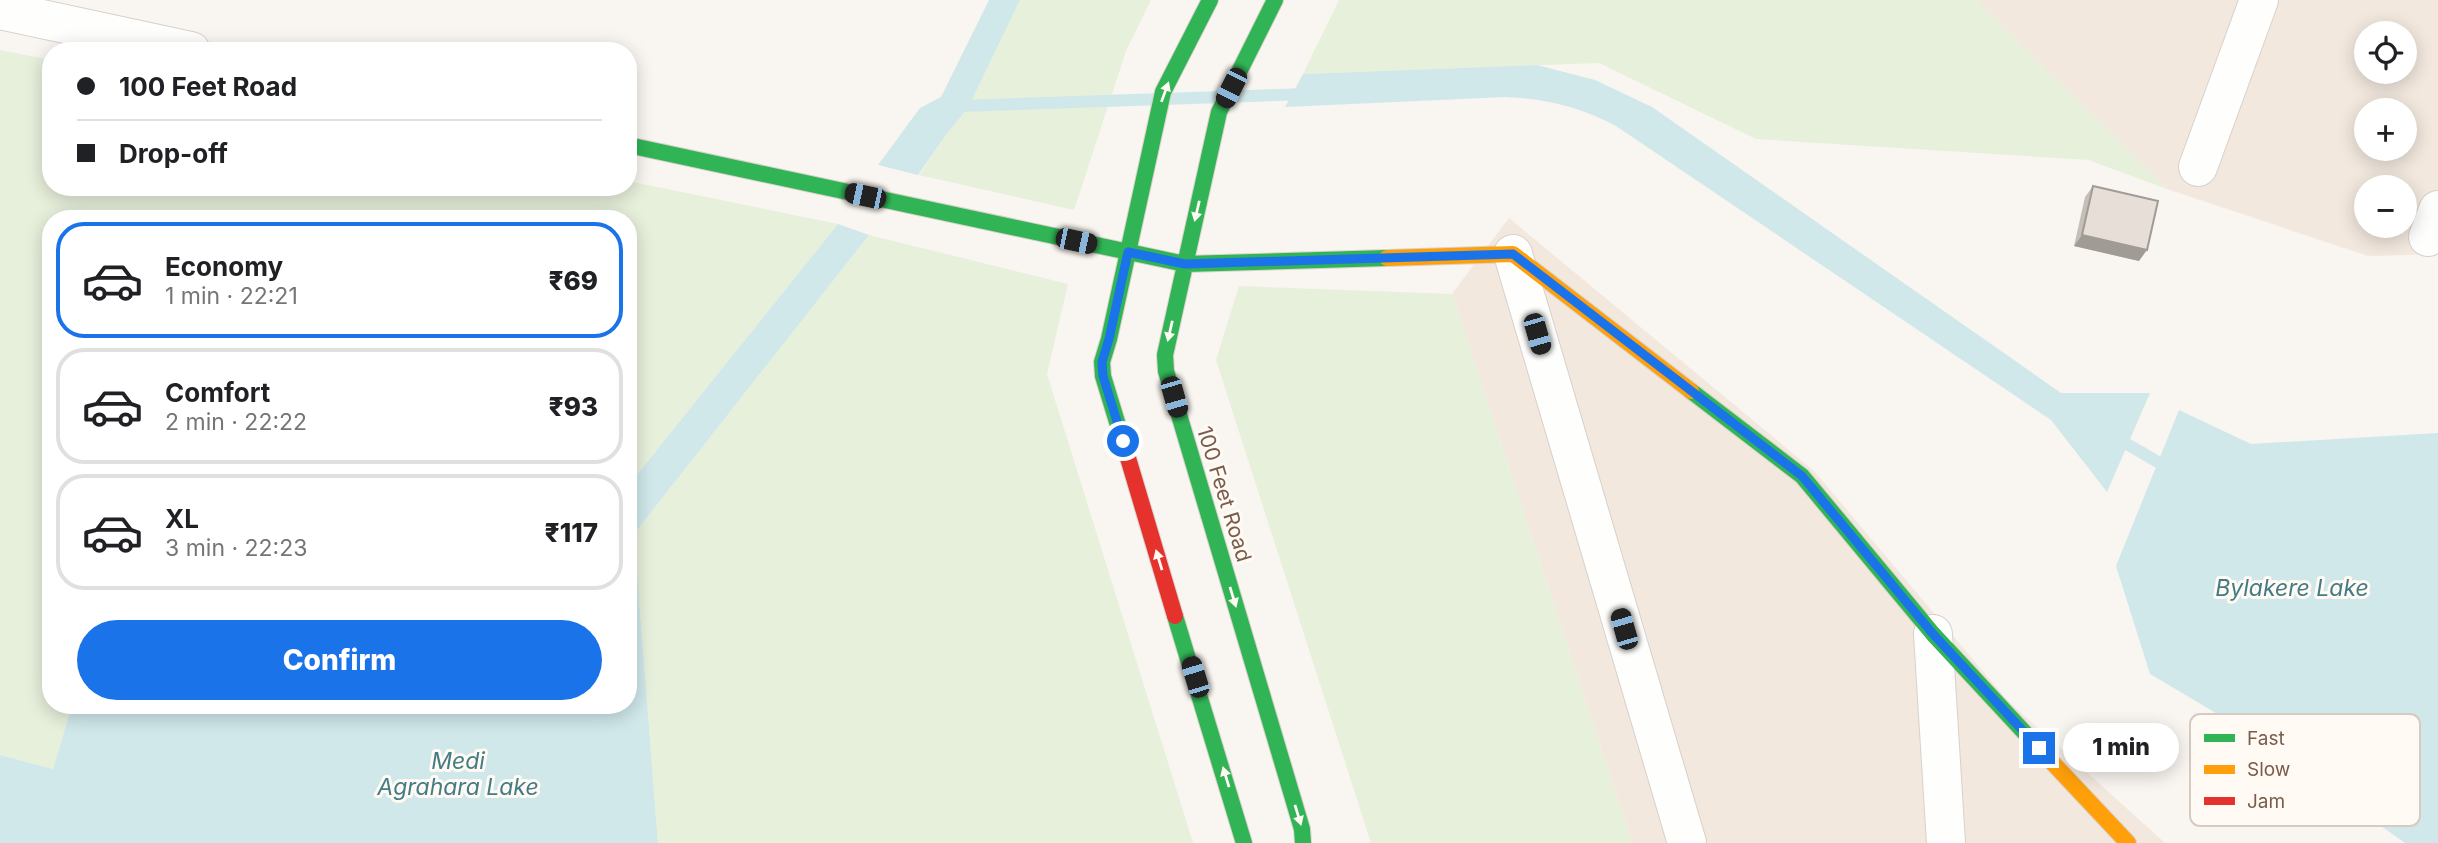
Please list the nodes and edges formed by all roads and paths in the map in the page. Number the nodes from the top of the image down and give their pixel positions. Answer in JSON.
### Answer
{"nodes":[{"id":1,"x":1210,"y":0,"type":"edge"},
{"id":2,"x":1275,"y":0,"type":"edge"},
{"id":3,"x":2259,"y":0,"type":"edge"},
{"id":4,"x":0,"y":10,"type":"edge"},
{"id":5,"x":149,"y":42,"type":"edge"},
{"id":6,"x":637,"y":147,"type":"edge"},
{"id":7,"x":2198,"y":167,"type":"dead end"},
{"id":8,"x":1128,"y":252,"type":"junction"},
{"id":9,"x":1513,"y":254,"type":"junction"},
{"id":10,"x":1185,"y":264,"type":"junction"},
{"id":11,"x":1933,"y":634,"type":"junction"},
{"id":12,"x":1937,"y":842,"type":"edge"},
{"id":13,"x":1244,"y":843,"type":"edge"},
{"id":14,"x":1303,"y":843,"type":"edge"},
{"id":15,"x":1687,"y":843,"type":"edge"},
{"id":16,"x":2128,"y":843,"type":"edge"}],
"edges":[{"from":8,"to":1,"type":"main road","one_way":true},
{"from":2,"to":10,"type":"main road","name":"100 Feet Road","one_way":true},
{"from":3,"to":7,"type":"street"},
{"from":4,"to":5,"type":"street"},
{"from":6,"to":8,"type":"main road"},
{"from":8,"to":10,"type":"main road"},
{"from":13,"to":8,"type":"main road","one_way":true},
{"from":9,"to":10,"type":"main road"},
{"from":9,"to":11,"type":"main road"},
{"from":9,"to":15,"type":"street"},
{"from":10,"to":14,"type":"main road","name":"100 Feet Road","one_way":true},
{"from":11,"to":12,"type":"street"},
{"from":11,"to":16,"type":"main road"}]}
